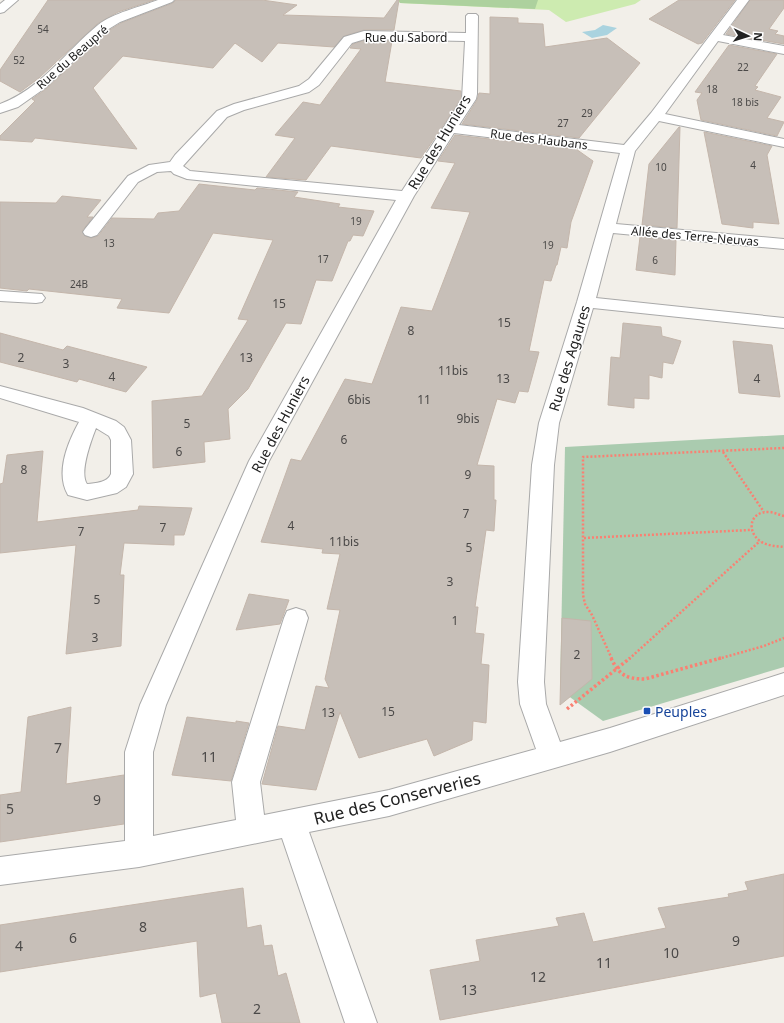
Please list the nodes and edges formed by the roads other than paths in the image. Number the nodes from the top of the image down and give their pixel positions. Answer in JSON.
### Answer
{"nodes":[{"id":1,"x":12,"y":0,"type":"edge"},
{"id":2,"x":168,"y":0,"type":"edge"},
{"id":3,"x":743,"y":0,"type":"edge"},
{"id":4,"x":0,"y":10,"type":"edge"},
{"id":5,"x":472,"y":16,"type":"dead end"},
{"id":6,"x":471,"y":37,"type":"junction"},
{"id":7,"x":716,"y":37,"type":"junction"},
{"id":8,"x":784,"y":50,"type":"edge"},
{"id":9,"x":0,"y":109,"type":"edge"},
{"id":10,"x":656,"y":116,"type":"junction"},
{"id":11,"x":450,"y":128,"type":"junction"},
{"id":12,"x":784,"y":144,"type":"edge"},
{"id":13,"x":628,"y":150,"type":"junction"},
{"id":14,"x":175,"y":166,"type":"junction"},
{"id":15,"x":406,"y":196,"type":"junction"},
{"id":16,"x":607,"y":228,"type":"junction"},
{"id":17,"x":91,"y":232,"type":"dead end"},
{"id":18,"x":784,"y":244,"type":"edge"},
{"id":19,"x":0,"y":296,"type":"edge"},
{"id":20,"x":36,"y":298,"type":"dead end"},
{"id":21,"x":586,"y":302,"type":"junction"},
{"id":22,"x":784,"y":323,"type":"edge"},
{"id":23,"x":0,"y":392,"type":"edge"},
{"id":24,"x":91,"y":419,"type":"dead end"},
{"id":25,"x":296,"y":618,"type":"dead end"},
{"id":26,"x":784,"y":684,"type":"edge"},
{"id":27,"x":552,"y":756,"type":"junction"},
{"id":28,"x":292,"y":824,"type":"junction"},
{"id":29,"x":251,"y":831,"type":"junction"},
{"id":30,"x":139,"y":853,"type":"junction"},
{"id":31,"x":0,"y":871,"type":"edge"},
{"id":32,"x":361,"y":1023,"type":"edge"}],
"edges":[{"from":1,"to":4,"type":"street"},
{"from":2,"to":9,"type":"street","name":"Rue du Beaupré"},
{"from":3,"to":7,"type":"street","name":"Rue des Agaures"},
{"from":5,"to":6,"type":"street","name":"Rue des Huniers"},
{"from":6,"to":11,"type":"street","name":"Rue des Huniers"},
{"from":6,"to":14,"type":"street","name":"Rue du Sabord"},
{"from":7,"to":8,"type":"street"},
{"from":7,"to":10,"type":"street","name":"Rue des Agaures"},
{"from":10,"to":12,"type":"street"},
{"from":10,"to":13,"type":"street","name":"Rue des Agaures"},
{"from":11,"to":13,"type":"street","name":"Rue des Haubans"},
{"from":11,"to":15,"type":"street","name":"Rue des Huniers"},
{"from":13,"to":16,"type":"street","name":"Rue des Agaures"},
{"from":14,"to":15,"type":"street"},
{"from":14,"to":17,"type":"street"},
{"from":15,"to":30,"type":"street","name":"Rue des Huniers"},
{"from":16,"to":18,"type":"street","name":"Allée des Terre-Neuvas"},
{"from":16,"to":21,"type":"street","name":"Rue des Agaures"},
{"from":19,"to":20,"type":"street"},
{"from":21,"to":22,"type":"street"},
{"from":21,"to":27,"type":"street","name":"Rue des Agaures"},
{"from":23,"to":24,"type":"street"},
{"from":25,"to":29,"type":"street"},
{"from":26,"to":27,"type":"street","name":"Rue des Conserveries"},
{"from":27,"to":28,"type":"street","name":"Rue des Conserveries"},
{"from":28,"to":29,"type":"street","name":"Rue des Conserveries"},
{"from":28,"to":32,"type":"street"},
{"from":29,"to":30,"type":"street","name":"Rue des Conserveries"},
{"from":30,"to":31,"type":"street","name":"Rue des Conserveries"}]}
